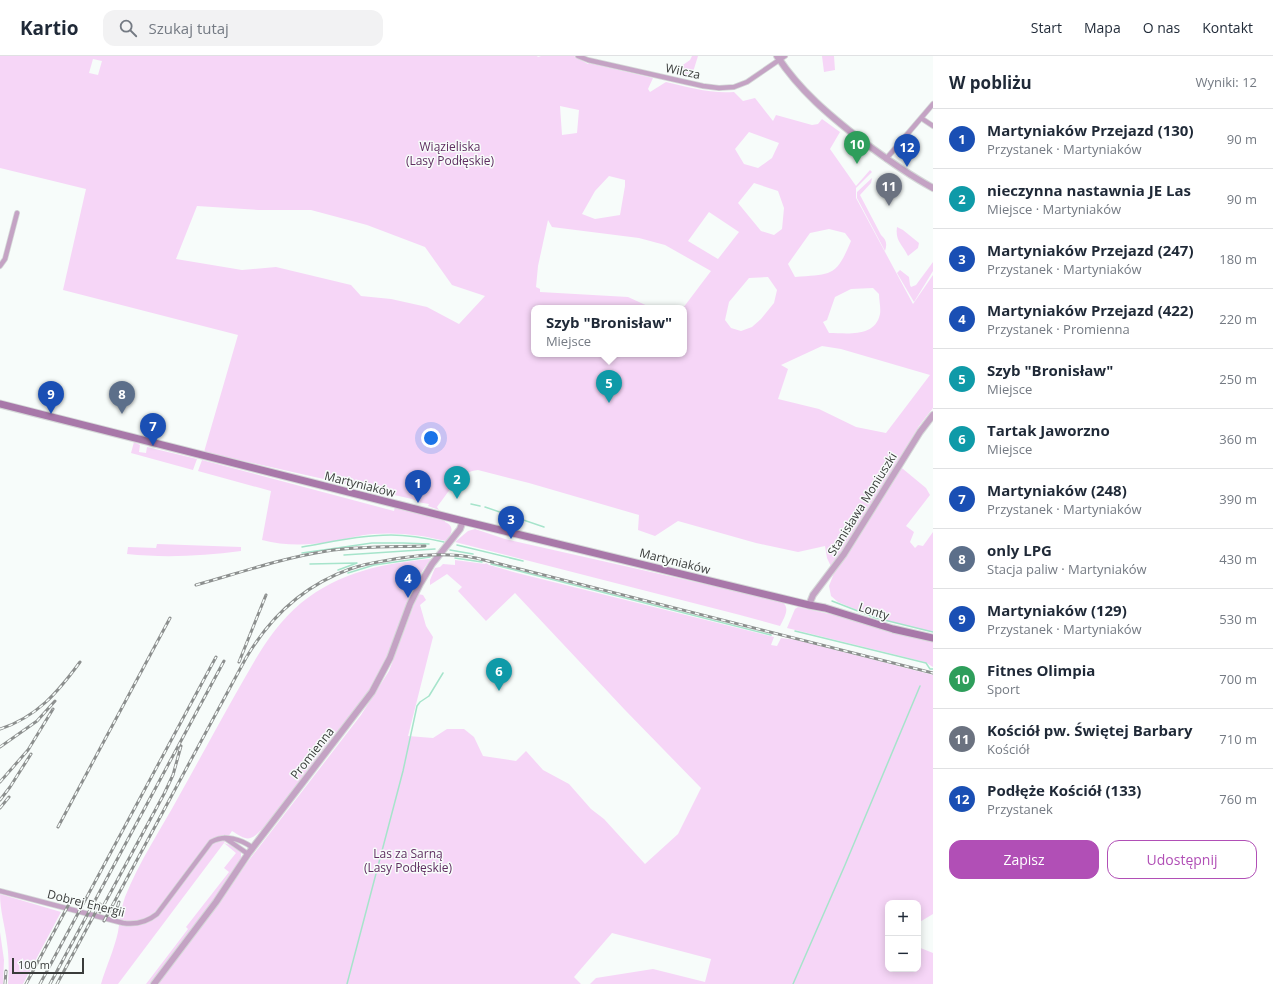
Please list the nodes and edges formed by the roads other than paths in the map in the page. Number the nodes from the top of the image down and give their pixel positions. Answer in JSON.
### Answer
{"nodes":[{"id":1,"x":578,"y":56,"type":"edge"},
{"id":2,"x":785,"y":56,"type":"edge"},
{"id":3,"x":778,"y":58,"type":"edge"},
{"id":4,"x":933,"y":104,"type":"edge"},
{"id":5,"x":921,"y":118,"type":"junction"},
{"id":6,"x":933,"y":126,"type":"edge"},
{"id":7,"x":886,"y":159,"type":"junction"},
{"id":8,"x":933,"y":188,"type":"edge"},
{"id":9,"x":17,"y":213,"type":"dead end"},
{"id":10,"x":0,"y":266,"type":"edge"},
{"id":11,"x":0,"y":404,"type":"edge"},
{"id":12,"x":933,"y":415,"type":"edge"},
{"id":13,"x":463,"y":521,"type":"junction"},
{"id":14,"x":809,"y":605,"type":"junction"},
{"id":15,"x":933,"y":638,"type":"edge"},
{"id":16,"x":226,"y":838,"type":"junction"},
{"id":17,"x":253,"y":848,"type":"junction"},
{"id":18,"x":248,"y":854,"type":"junction"},
{"id":19,"x":0,"y":891,"type":"edge"},
{"id":20,"x":154,"y":984,"type":"edge"}],
"edges":[{"from":1,"to":3,"type":"street","name":"Wilcza"},
{"from":2,"to":3,"type":"street","name":"Wilcza"},
{"from":3,"to":7,"type":"street"},
{"from":4,"to":5,"type":"street"},
{"from":5,"to":6,"type":"street"},
{"from":5,"to":7,"type":"street"},
{"from":7,"to":8,"type":"street"},
{"from":9,"to":10,"type":"street"},
{"from":11,"to":13,"type":"main road","name":"Martyniaków"},
{"from":12,"to":14,"type":"street","name":"Stanisława Moniuszki"},
{"from":13,"to":14,"type":"main road","name":"Martyniaków"},
{"from":13,"to":17,"type":"street","name":"Promienna"},
{"from":14,"to":15,"type":"main road","name":"Lonty"},
{"from":16,"to":17,"type":"street"},
{"from":16,"to":18,"type":"street"},
{"from":16,"to":19,"type":"street","name":"Dobrej Energii"},
{"from":17,"to":18,"type":"street","name":"Promienna"},
{"from":18,"to":20,"type":"street","name":"Promienna"}]}
